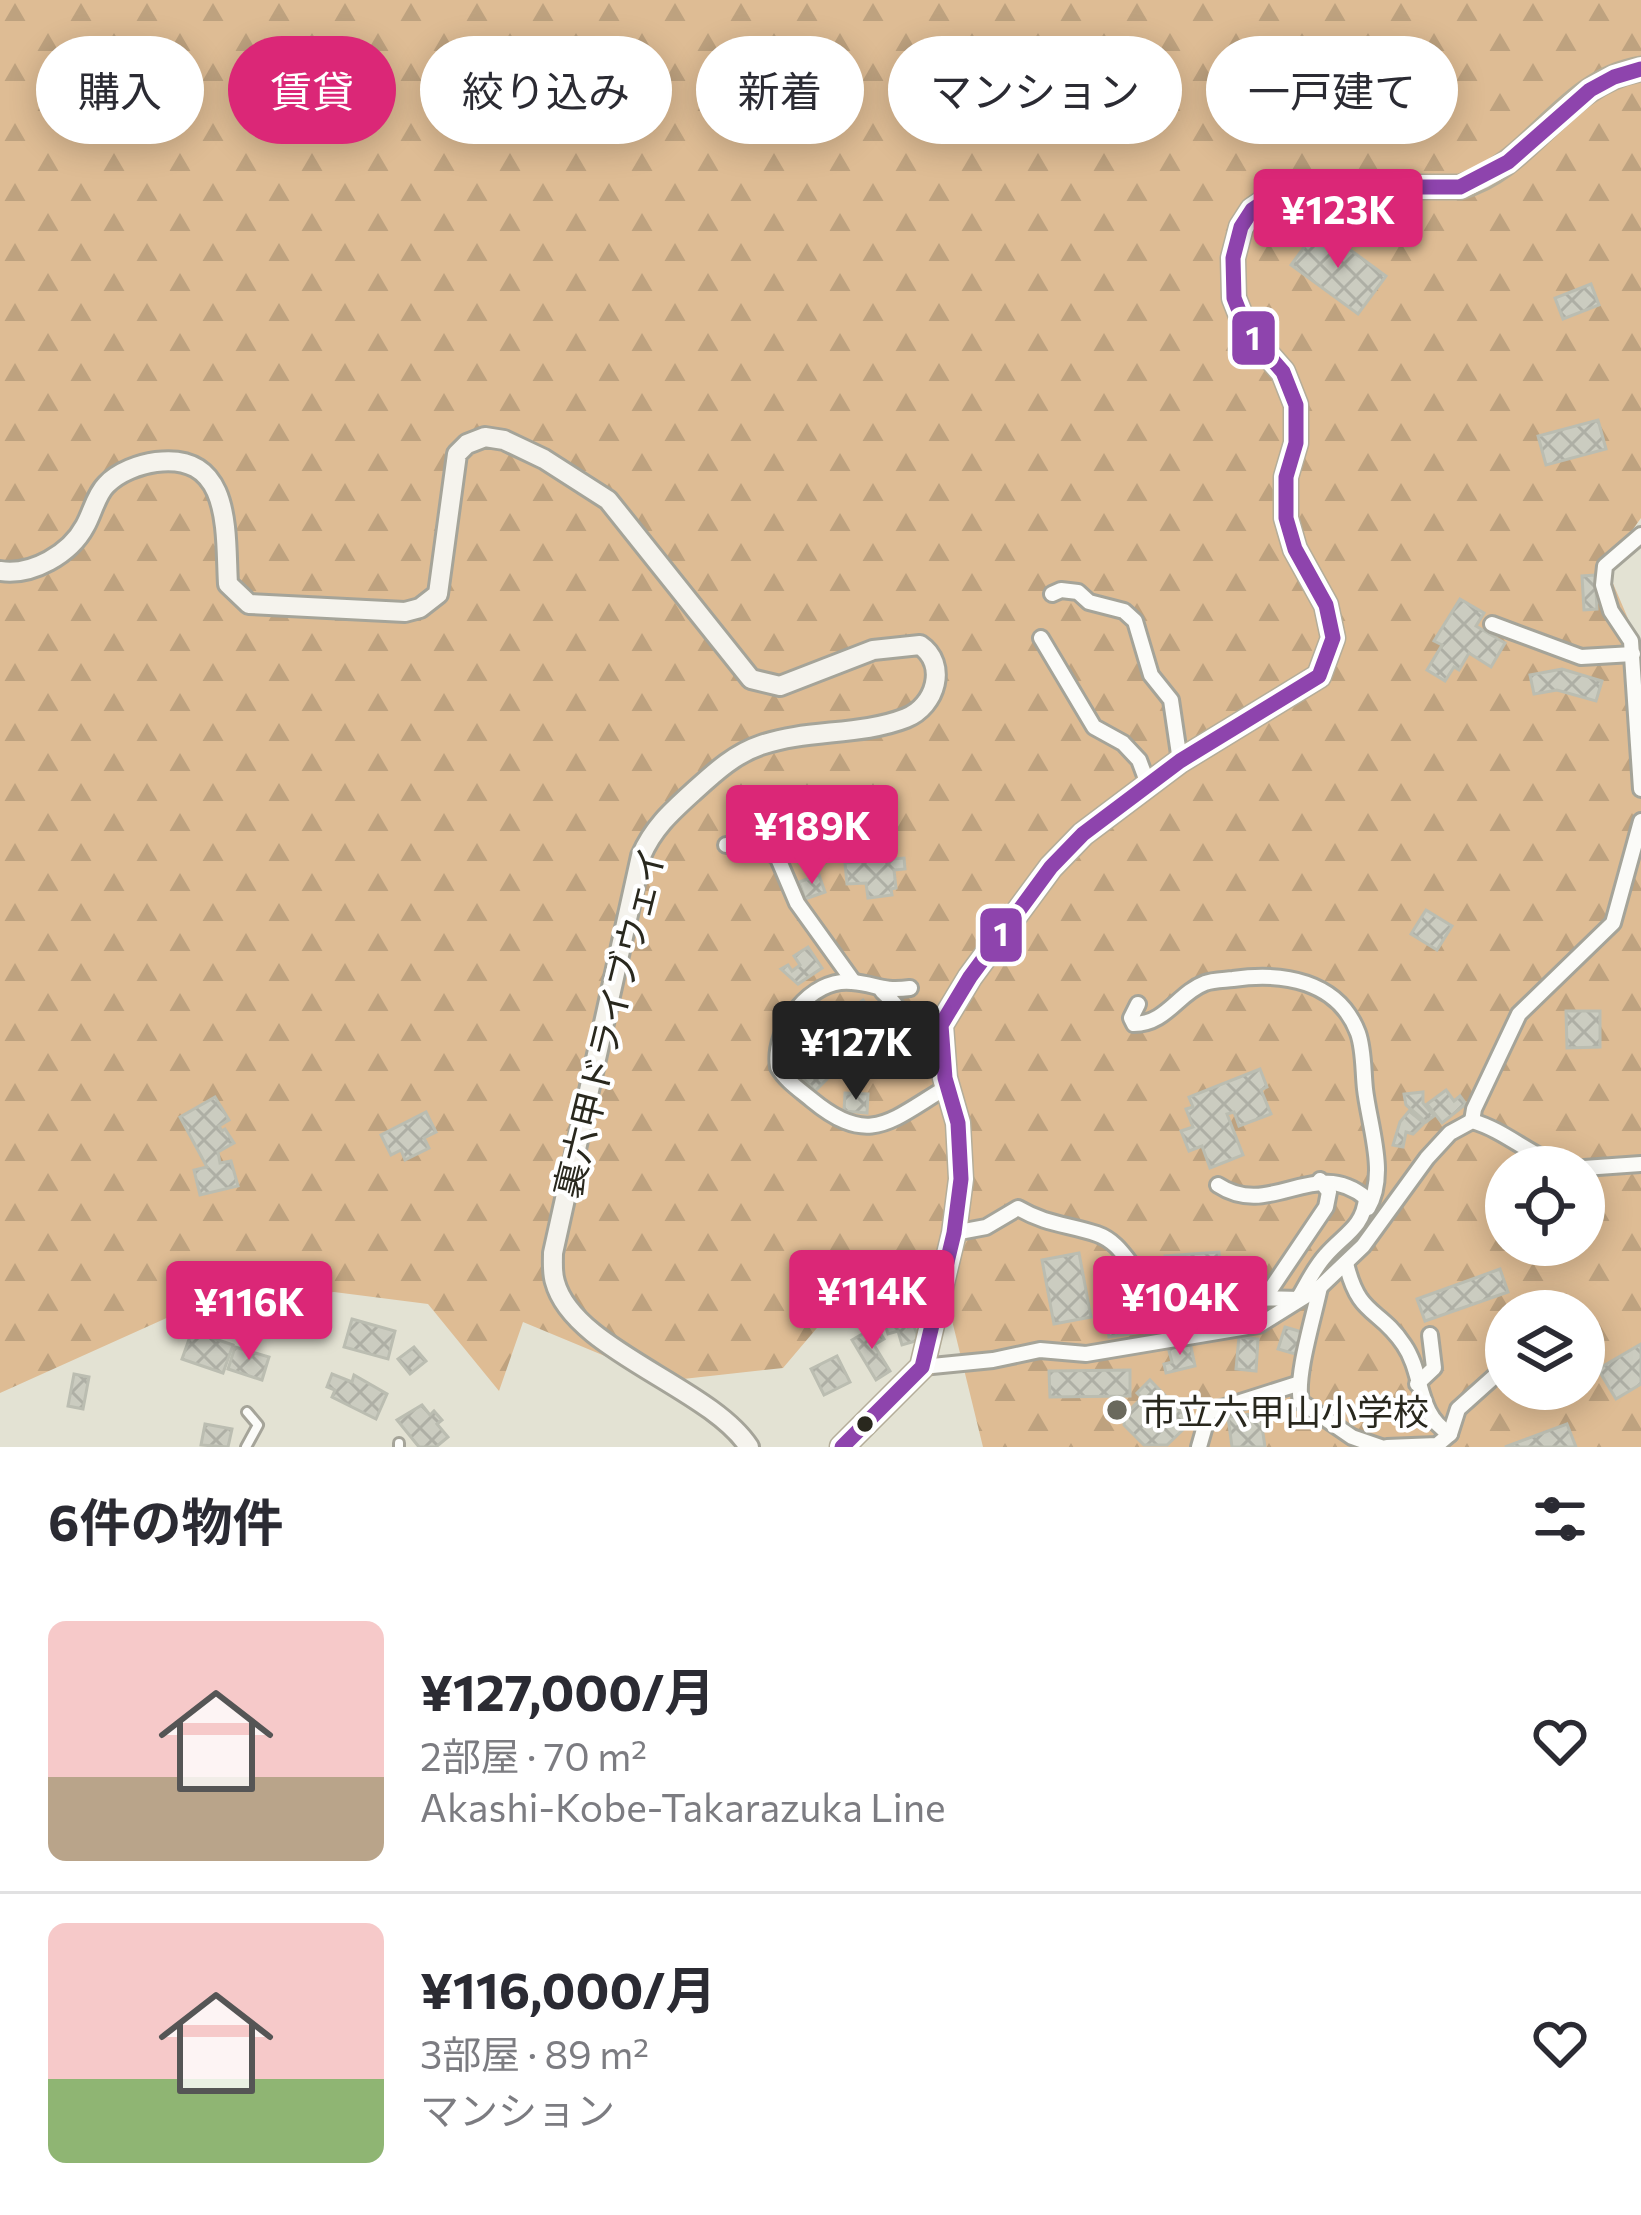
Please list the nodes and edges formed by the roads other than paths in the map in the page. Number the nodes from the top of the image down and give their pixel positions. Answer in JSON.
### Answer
{"nodes":[{"id":1,"x":1641,"y":69,"type":"edge"},
{"id":2,"x":1641,"y":535,"type":"edge"},
{"id":3,"x":0,"y":571,"type":"edge"},
{"id":4,"x":1052,"y":594,"type":"dead end"},
{"id":5,"x":1492,"y":624,"type":"dead end"},
{"id":6,"x":1041,"y":638,"type":"dead end"},
{"id":7,"x":1633,"y":654,"type":"junction"},
{"id":8,"x":1180,"y":760,"type":"junction"},
{"id":9,"x":1148,"y":784,"type":"junction"},
{"id":10,"x":1641,"y":789,"type":"edge"},
{"id":11,"x":1641,"y":821,"type":"edge"},
{"id":12,"x":726,"y":845,"type":"dead end"},
{"id":13,"x":854,"y":982,"type":"junction"},
{"id":14,"x":910,"y":988,"type":"dead end"},
{"id":15,"x":882,"y":991,"type":"junction"},
{"id":16,"x":1138,"y":1004,"type":"dead end"},
{"id":17,"x":895,"y":1047,"type":"dead end"},
{"id":18,"x":947,"y":1087,"type":"junction"},
{"id":19,"x":1472,"y":1121,"type":"junction"},
{"id":20,"x":1521,"y":1146,"type":"edge"},
{"id":21,"x":1641,"y":1164,"type":"edge"},
{"id":22,"x":1605,"y":1167,"type":"edge"},
{"id":23,"x":1320,"y":1180,"type":"junction"},
{"id":24,"x":1218,"y":1186,"type":"dead end"},
{"id":25,"x":1365,"y":1212,"type":"junction"},
{"id":26,"x":954,"y":1233,"type":"junction"},
{"id":27,"x":1346,"y":1263,"type":"junction"},
{"id":28,"x":1320,"y":1287,"type":"junction"},
{"id":29,"x":1266,"y":1296,"type":"junction"},
{"id":30,"x":1298,"y":1300,"type":"junction"},
{"id":31,"x":1430,"y":1334,"type":"dead end"},
{"id":32,"x":922,"y":1367,"type":"junction"},
{"id":33,"x":1297,"y":1384,"type":"junction"},
{"id":34,"x":1418,"y":1384,"type":"junction"},
{"id":35,"x":1485,"y":1385,"type":"edge"},
{"id":36,"x":247,"y":1412,"type":"dead end"},
{"id":37,"x":1450,"y":1433,"type":"junction"},
{"id":38,"x":246,"y":1447,"type":"edge"},
{"id":39,"x":748,"y":1447,"type":"edge"},
{"id":40,"x":842,"y":1447,"type":"edge"},
{"id":41,"x":1199,"y":1447,"type":"edge"},
{"id":42,"x":1384,"y":1447,"type":"edge"}],
"edges":[{"from":1,"to":8,"type":"main road"},
{"from":2,"to":7,"type":"street"},
{"from":3,"to":39,"type":"street","name":"裏六甲ドライブウェイ"},
{"from":4,"to":8,"type":"street"},
{"from":5,"to":7,"type":"street"},
{"from":6,"to":9,"type":"street"},
{"from":7,"to":10,"type":"street"},
{"from":8,"to":9,"type":"main road"},
{"from":9,"to":18,"type":"main road"},
{"from":11,"to":19,"type":"street"},
{"from":12,"to":13,"type":"street"},
{"from":13,"to":15,"type":"street"},
{"from":13,"to":18,"type":"street"},
{"from":14,"to":15,"type":"street"},
{"from":15,"to":17,"type":"street"},
{"from":16,"to":25,"type":"street"},
{"from":18,"to":26,"type":"main road"},
{"from":19,"to":20,"type":"street"},
{"from":19,"to":27,"type":"street"},
{"from":21,"to":22,"type":"street"},
{"from":23,"to":24,"type":"street"},
{"from":23,"to":25,"type":"street"},
{"from":23,"to":29,"type":"street"},
{"from":25,"to":30,"type":"street"},
{"from":26,"to":29,"type":"street"},
{"from":26,"to":32,"type":"main road"},
{"from":27,"to":28,"type":"street"},
{"from":27,"to":34,"type":"street"},
{"from":28,"to":30,"type":"street"},
{"from":28,"to":33,"type":"street"},
{"from":29,"to":30,"type":"street"},
{"from":30,"to":32,"type":"street"},
{"from":31,"to":34,"type":"street"},
{"from":32,"to":40,"type":"main road"},
{"from":33,"to":41,"type":"street"},
{"from":33,"to":42,"type":"street"},
{"from":34,"to":37,"type":"street"},
{"from":35,"to":37,"type":"street"},
{"from":36,"to":38,"type":"lane"},
{"from":37,"to":42,"type":"street"}]}
